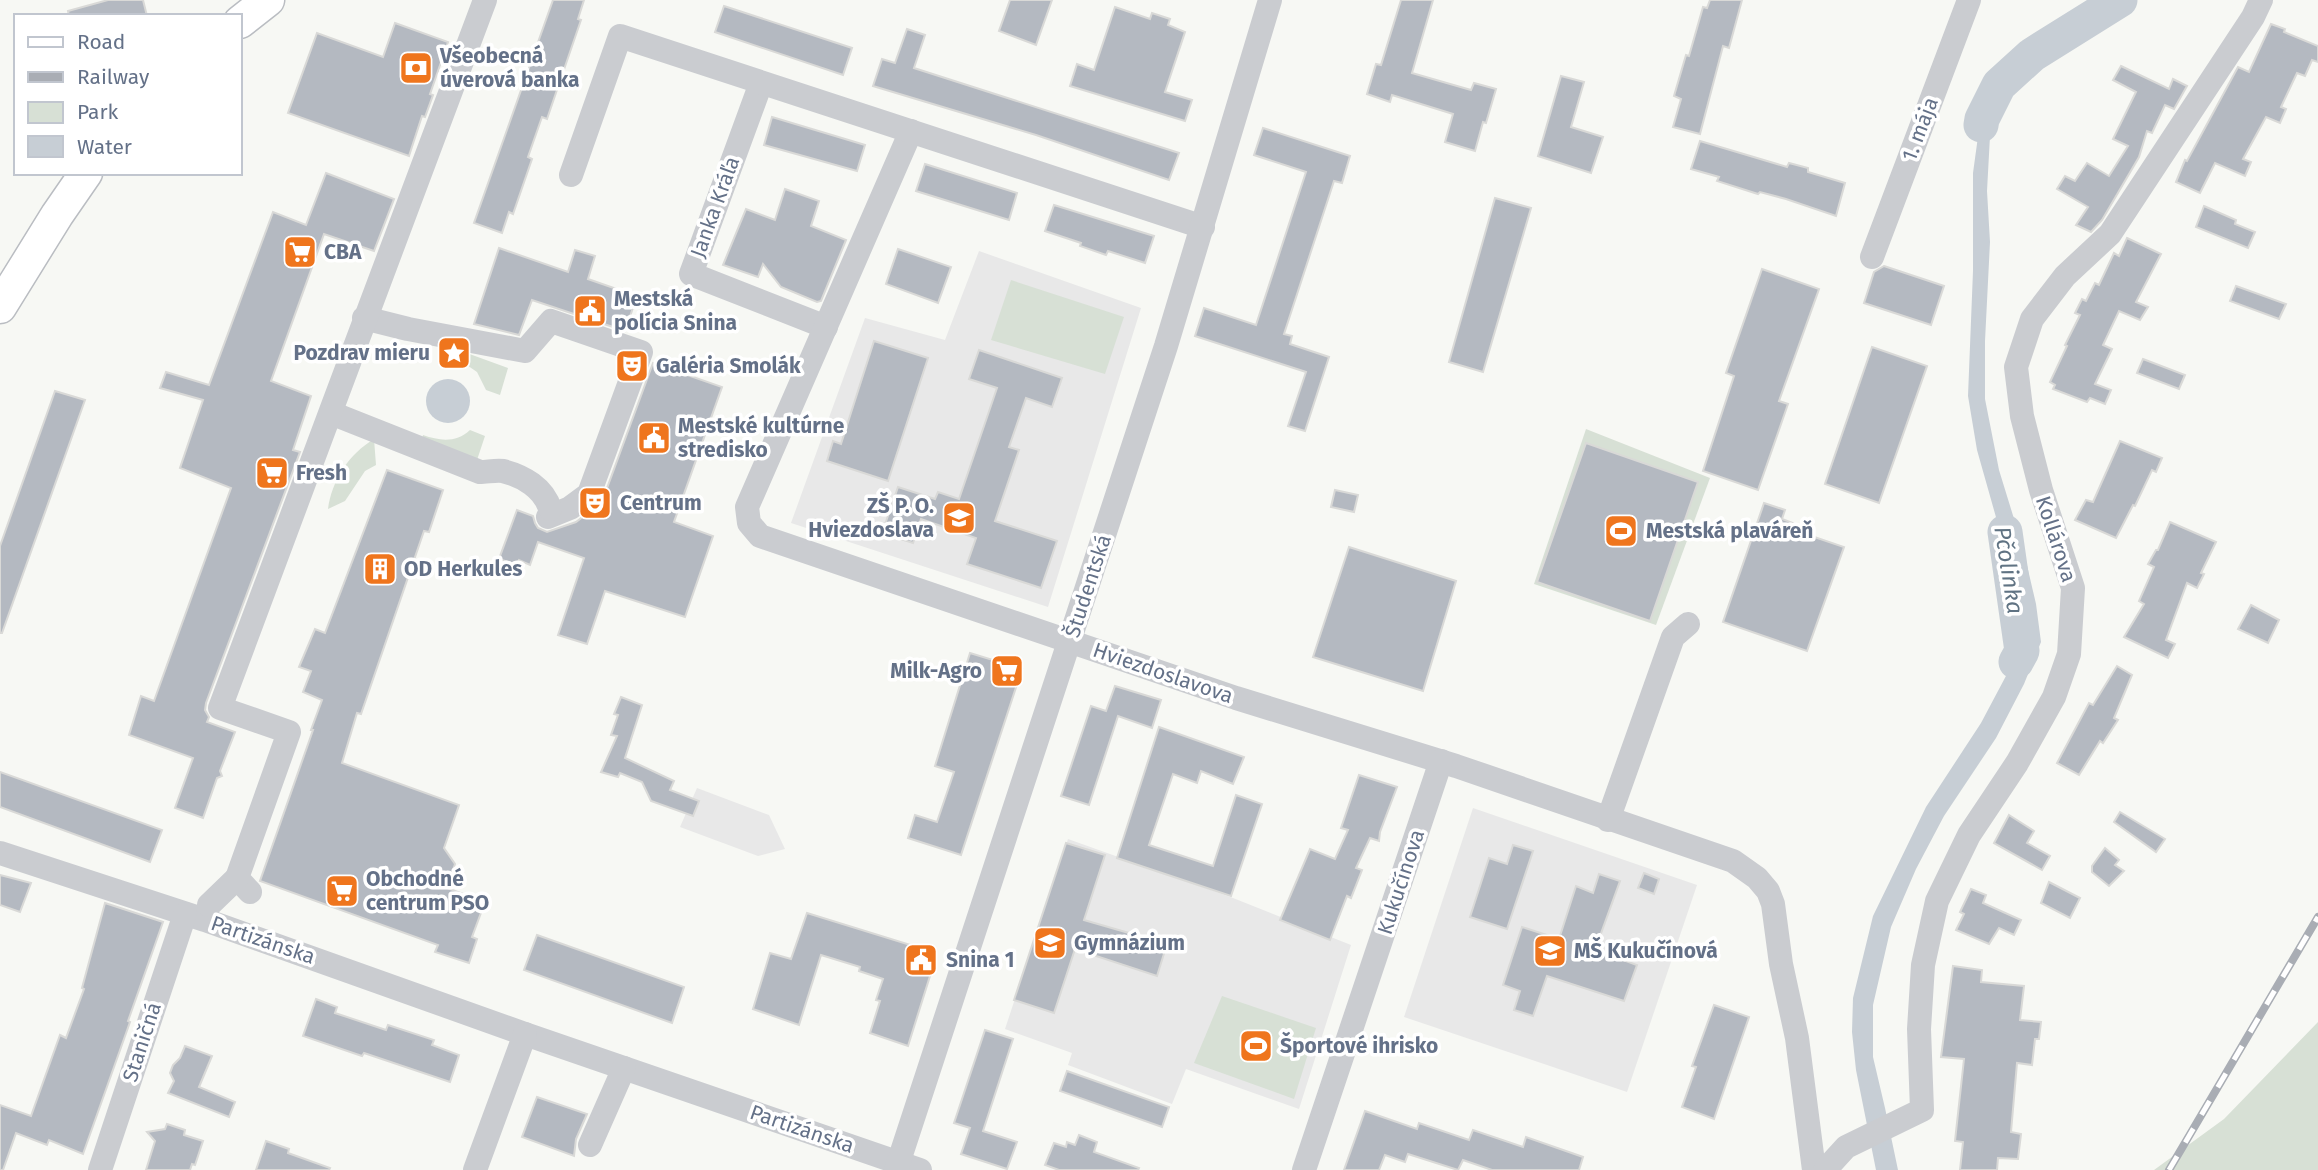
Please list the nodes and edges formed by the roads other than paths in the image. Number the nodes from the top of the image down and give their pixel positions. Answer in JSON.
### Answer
{"nodes":[{"id":1,"x":268,"y":0,"type":"edge"},
{"id":2,"x":485,"y":0,"type":"edge"},
{"id":3,"x":1270,"y":0,"type":"edge"},
{"id":4,"x":1969,"y":0,"type":"edge"},
{"id":5,"x":2261,"y":0,"type":"edge"},
{"id":6,"x":242,"y":20,"type":"edge"},
{"id":7,"x":761,"y":83,"type":"junction"},
{"id":8,"x":911,"y":131,"type":"junction"},
{"id":9,"x":85,"y":175,"type":"edge"},
{"id":10,"x":571,"y":175,"type":"dead end"},
{"id":11,"x":1203,"y":227,"type":"junction"},
{"id":12,"x":1871,"y":257,"type":"dead end"},
{"id":13,"x":0,"y":307,"type":"edge"},
{"id":14,"x":364,"y":318,"type":"junction"},
{"id":15,"x":826,"y":327,"type":"junction"},
{"id":16,"x":331,"y":413,"type":"junction"},
{"id":17,"x":1688,"y":624,"type":"dead end"},
{"id":18,"x":1070,"y":642,"type":"junction"},
{"id":19,"x":1441,"y":761,"type":"junction"},
{"id":20,"x":1608,"y":820,"type":"junction"},
{"id":21,"x":0,"y":853,"type":"edge"},
{"id":22,"x":209,"y":905,"type":"dead end"},
{"id":23,"x":185,"y":914,"type":"junction"},
{"id":24,"x":525,"y":1034,"type":"junction"},
{"id":25,"x":624,"y":1068,"type":"junction"},
{"id":26,"x":590,"y":1145,"type":"dead end"},
{"id":27,"x":905,"y":1168,"type":"edge"},
{"id":28,"x":100,"y":1170,"type":"edge"},
{"id":29,"x":475,"y":1170,"type":"edge"},
{"id":30,"x":1304,"y":1170,"type":"edge"},
{"id":31,"x":1814,"y":1170,"type":"edge"},
{"id":32,"x":1825,"y":1170,"type":"edge"}],
"edges":[{"from":1,"to":6,"type":"main road"},
{"from":2,"to":14,"type":"street"},
{"from":3,"to":11,"type":"street","name":"Študentská"},
{"from":4,"to":12,"type":"street","name":"1. mája"},
{"from":5,"to":32,"type":"street","name":"Kollárova"},
{"from":7,"to":8,"type":"street"},
{"from":7,"to":10,"type":"street"},
{"from":7,"to":15,"type":"street","name":"Janka Kráľa"},
{"from":8,"to":11,"type":"street"},
{"from":8,"to":15,"type":"street"},
{"from":9,"to":13,"type":"main road"},
{"from":11,"to":18,"type":"street","name":"Študentská"},
{"from":14,"to":16,"type":"street"},
{"from":14,"to":16,"type":"street"},
{"from":15,"to":18,"type":"street","name":"Hviezdoslavova"},
{"from":16,"to":22,"type":"street"},
{"from":17,"to":20,"type":"street"},
{"from":18,"to":19,"type":"street","name":"Hviezdoslavova"},
{"from":18,"to":27,"type":"street","name":"Študentská"},
{"from":19,"to":20,"type":"street"},
{"from":19,"to":30,"type":"street","name":"Kukučínova"},
{"from":20,"to":31,"type":"street"},
{"from":21,"to":23,"type":"street","name":"Partizánska"},
{"from":23,"to":24,"type":"street","name":"Partizánska"},
{"from":23,"to":28,"type":"street","name":"Staničná"},
{"from":24,"to":25,"type":"street","name":"Partizánska"},
{"from":24,"to":29,"type":"street"},
{"from":25,"to":26,"type":"street"},
{"from":25,"to":27,"type":"street","name":"Partizánska"}]}
